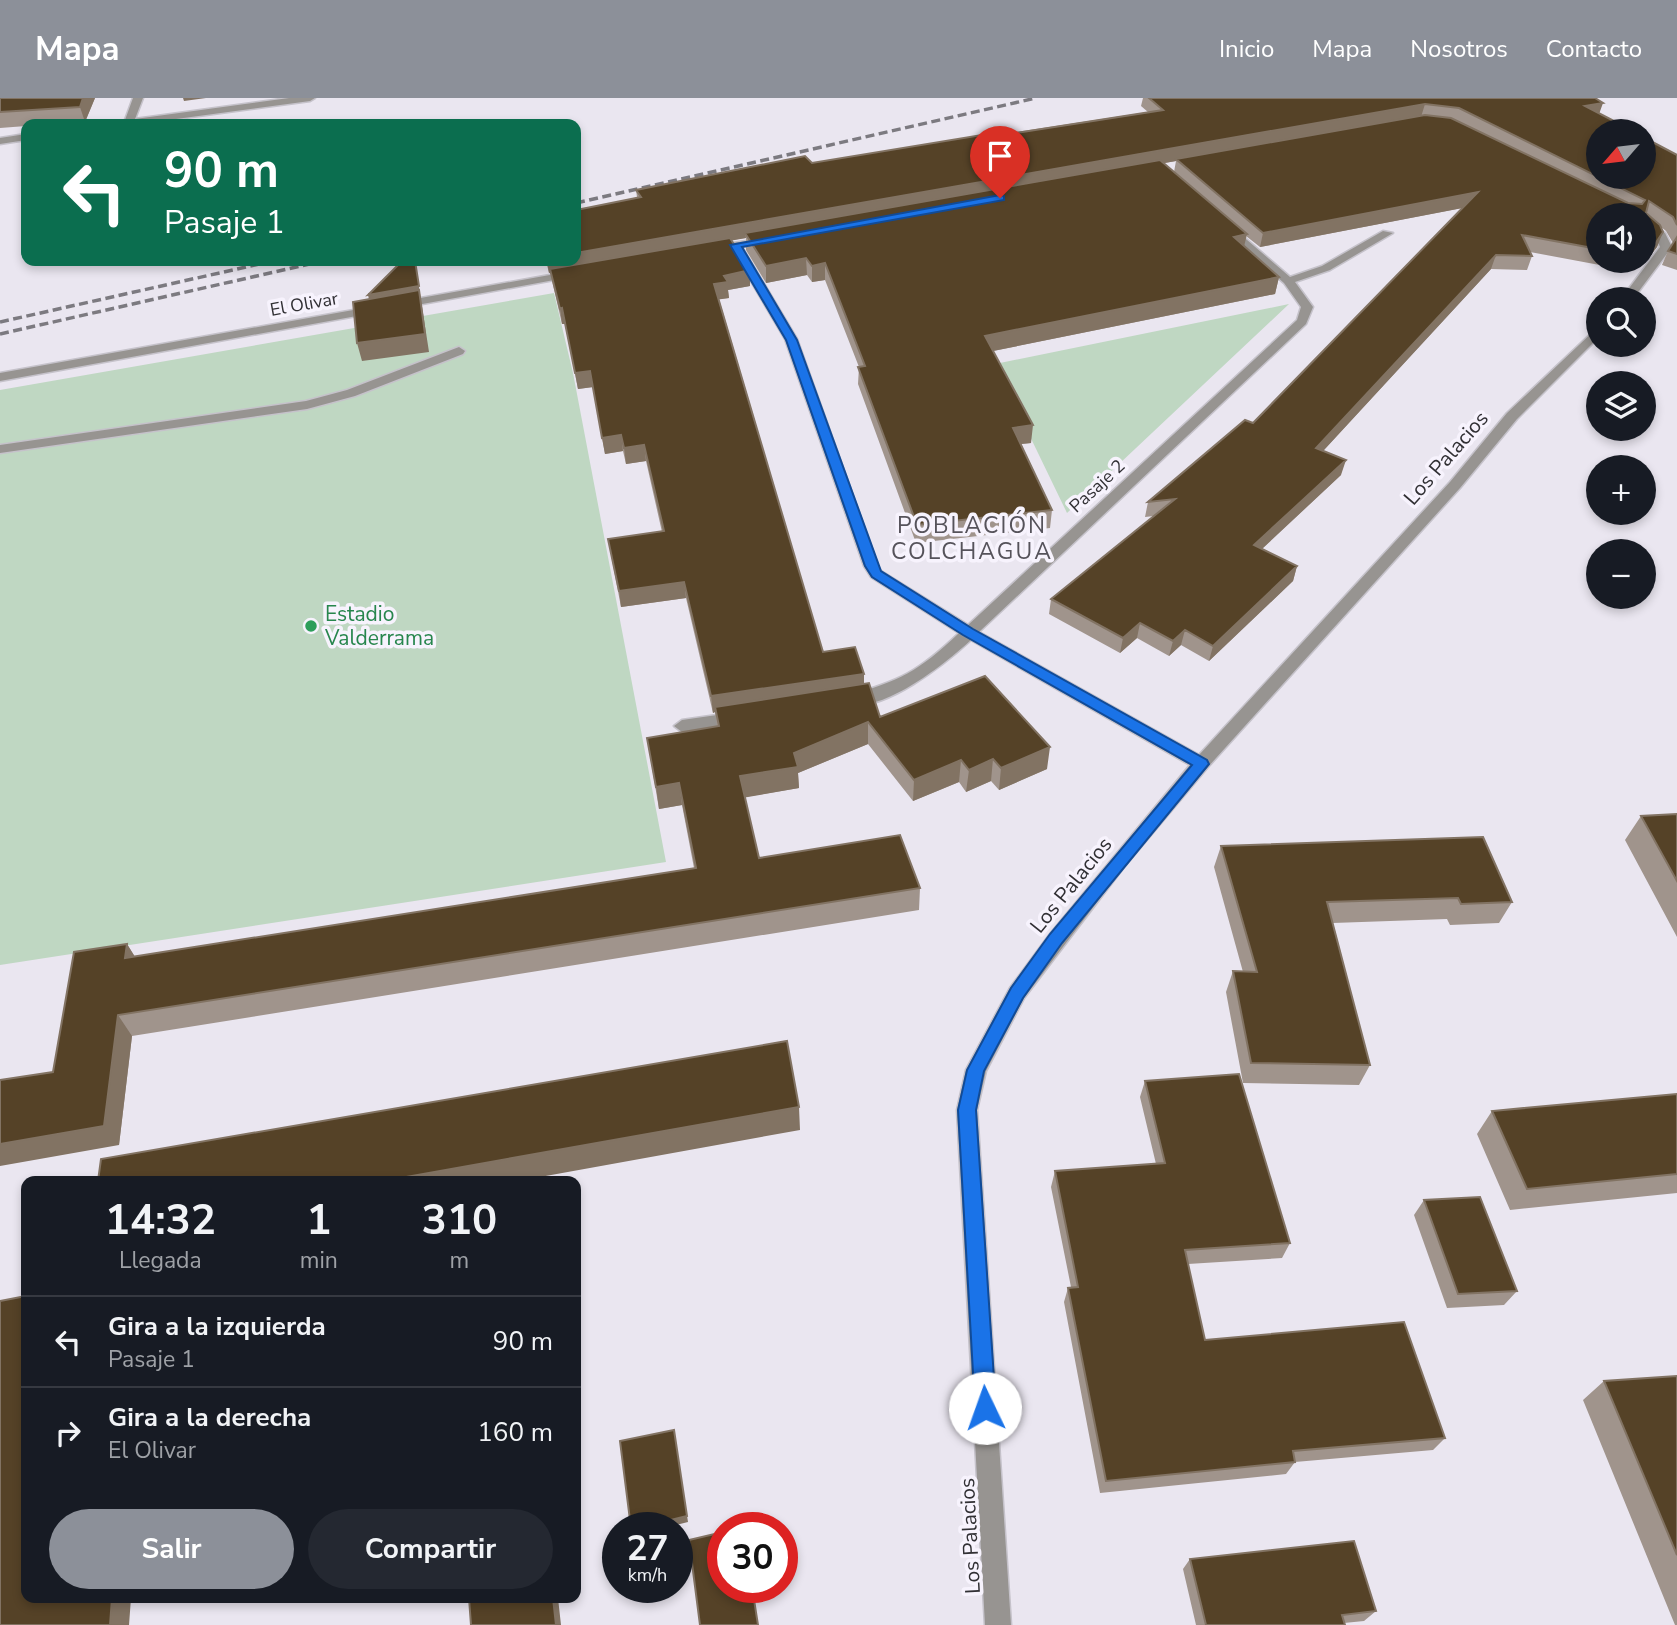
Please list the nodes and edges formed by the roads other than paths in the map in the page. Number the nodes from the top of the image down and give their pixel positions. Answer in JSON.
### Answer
{"nodes":[{"id":1,"x":138,"y":98,"type":"edge"},
{"id":2,"x":310,"y":98,"type":"edge"},
{"id":3,"x":127,"y":119,"type":"edge"},
{"id":4,"x":160,"y":119,"type":"edge"},
{"id":5,"x":21,"y":138,"type":"edge"},
{"id":6,"x":0,"y":141,"type":"edge"},
{"id":7,"x":1219,"y":221,"type":"edge"},
{"id":8,"x":1656,"y":231,"type":"edge"},
{"id":9,"x":1387,"y":233,"type":"edge"},
{"id":10,"x":776,"y":237,"type":"edge"},
{"id":11,"x":735,"y":245,"type":"junction"},
{"id":12,"x":695,"y":252,"type":"edge"},
{"id":13,"x":1656,"y":260,"type":"edge"},
{"id":14,"x":586,"y":272,"type":"edge"},
{"id":15,"x":1288,"y":281,"type":"junction"},
{"id":16,"x":1586,"y":343,"type":"edge"},
{"id":17,"x":459,"y":351,"type":"dead end"},
{"id":18,"x":0,"y":377,"type":"edge"},
{"id":19,"x":0,"y":449,"type":"edge"},
{"id":20,"x":968,"y":632,"type":"junction"},
{"id":21,"x":831,"y":703,"type":"edge"},
{"id":22,"x":750,"y":716,"type":"edge"},
{"id":23,"x":682,"y":726,"type":"dead end"},
{"id":24,"x":1201,"y":764,"type":"junction"},
{"id":25,"x":998,"y":1625,"type":"edge"}],
"edges":[{"from":1,"to":3,"type":"street"},
{"from":2,"to":4,"type":"street"},
{"from":5,"to":6,"type":"street"},
{"from":7,"to":15,"type":"street"},
{"from":8,"to":13,"type":"street"},
{"from":9,"to":15,"type":"street"},
{"from":10,"to":11,"type":"street"},
{"from":11,"to":12,"type":"street"},
{"from":11,"to":20,"type":"street"},
{"from":14,"to":18,"type":"street","name":"El Olivar"},
{"from":15,"to":20,"type":"street","name":"Pasaje 2"},
{"from":16,"to":24,"type":"street","name":"Los Palacios"},
{"from":17,"to":19,"type":"street"},
{"from":20,"to":21,"type":"street","name":"Pasaje 2"},
{"from":20,"to":24,"type":"street"},
{"from":22,"to":23,"type":"street"},
{"from":24,"to":25,"type":"street","name":"Los Palacios"}]}
